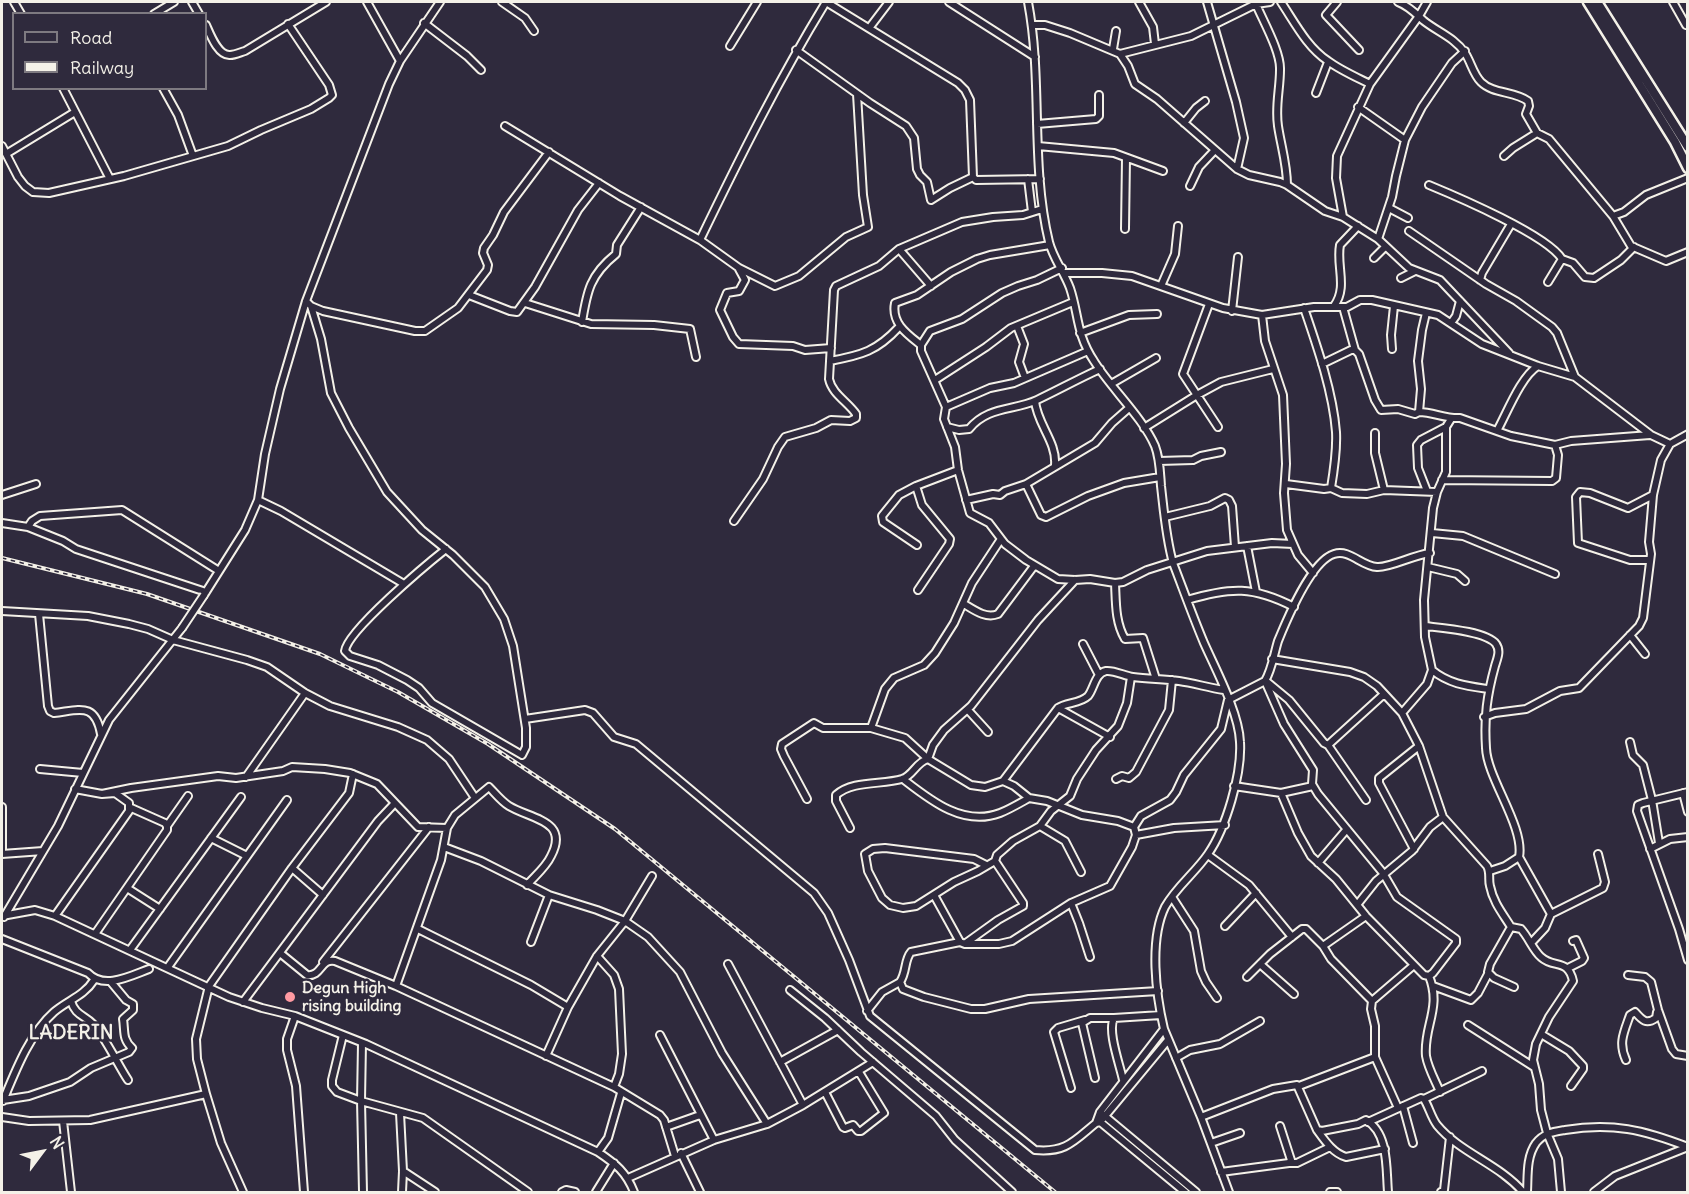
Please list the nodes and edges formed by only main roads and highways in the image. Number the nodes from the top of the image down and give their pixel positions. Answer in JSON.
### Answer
{"nodes":[{"id":1,"x":1588,"y":2,"type":"edge"},
{"id":2,"x":1597,"y":2,"type":"edge"},
{"id":3,"x":1688,"y":147,"type":"edge"},
{"id":4,"x":1688,"y":168,"type":"edge"}],
"edges":[{"from":1,"to":4,"type":"main road"},
{"from":2,"to":3,"type":"main road"}]}
